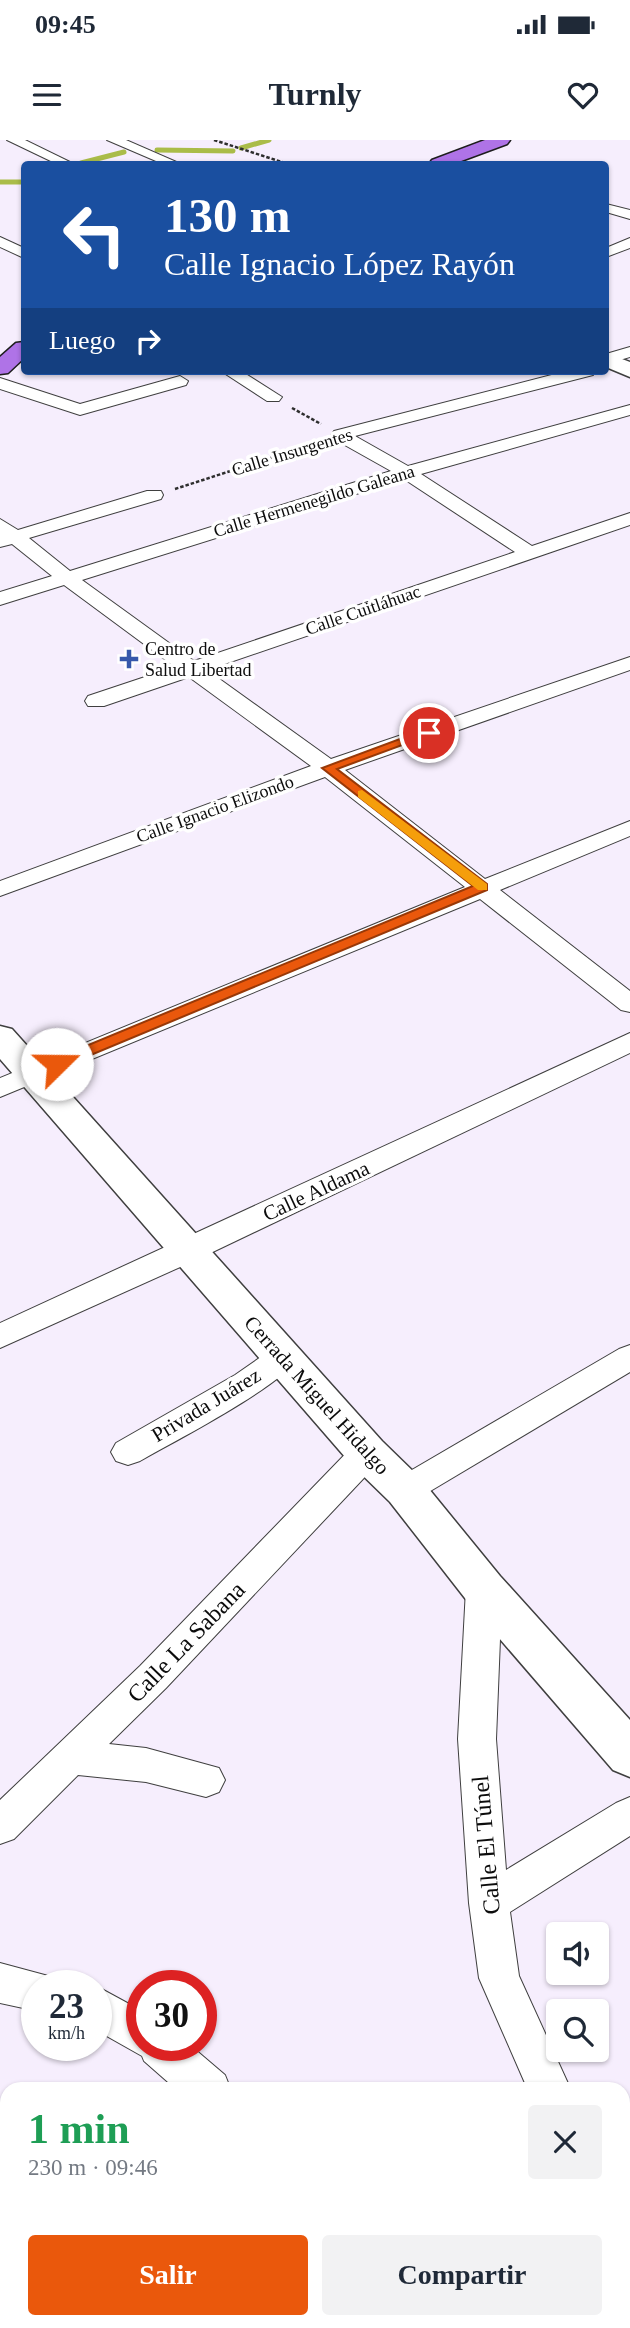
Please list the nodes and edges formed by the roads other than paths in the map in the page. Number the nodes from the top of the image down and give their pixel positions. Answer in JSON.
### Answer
{"nodes":[{"id":1,"x":14,"y":140,"type":"edge"},
{"id":2,"x":114,"y":140,"type":"edge"},
{"id":3,"x":471,"y":140,"type":"edge"},
{"id":4,"x":501,"y":140,"type":"edge"},
{"id":5,"x":60,"y":161,"type":"edge"},
{"id":6,"x":166,"y":161,"type":"edge"},
{"id":7,"x":439,"y":161,"type":"edge"},
{"id":8,"x":442,"y":161,"type":"edge"},
{"id":9,"x":609,"y":209,"type":"edge"},
{"id":10,"x":630,"y":215,"type":"edge"},
{"id":11,"x":0,"y":241,"type":"edge"},
{"id":12,"x":630,"y":242,"type":"edge"},
{"id":13,"x":21,"y":252,"type":"edge"},
{"id":14,"x":609,"y":252,"type":"edge"},
{"id":15,"x":21,"y":328,"type":"edge"},
{"id":16,"x":0,"y":343,"type":"edge"},
{"id":17,"x":21,"y":350,"type":"edge"},
{"id":18,"x":0,"y":368,"type":"edge"},
{"id":19,"x":28,"y":375,"type":"edge"},
{"id":20,"x":236,"y":375,"type":"edge"},
{"id":21,"x":572,"y":375,"type":"edge"},
{"id":22,"x":180,"y":381,"type":"dead end"},
{"id":23,"x":7,"y":385,"type":"edge"},
{"id":24,"x":273,"y":397,"type":"road end"},
{"id":25,"x":630,"y":410,"type":"edge"},
{"id":26,"x":406,"y":472,"type":"junction"},
{"id":27,"x":155,"y":495,"type":"road end"},
{"id":28,"x":630,"y":519,"type":"edge"},
{"id":29,"x":5,"y":534,"type":"edge"},
{"id":30,"x":530,"y":553,"type":"junction"},
{"id":31,"x":67,"y":578,"type":"junction"},
{"id":32,"x":0,"y":598,"type":"edge"},
{"id":33,"x":630,"y":663,"type":"edge"},
{"id":34,"x":192,"y":669,"type":"junction"},
{"id":35,"x":96,"y":701,"type":"dead end"},
{"id":36,"x":328,"y":768,"type":"junction"},
{"id":37,"x":630,"y":828,"type":"edge"},
{"id":38,"x":483,"y":887,"type":"junction"},
{"id":39,"x":0,"y":889,"type":"edge"},
{"id":40,"x":630,"y":1004,"type":"edge"},
{"id":41,"x":0,"y":1037,"type":"edge"},
{"id":42,"x":630,"y":1042,"type":"edge"},
{"id":43,"x":16,"y":1081,"type":"edge"},
{"id":44,"x":187,"y":1251,"type":"junction"},
{"id":45,"x":0,"y":1336,"type":"edge"},
{"id":46,"x":630,"y":1357,"type":"edge"},
{"id":47,"x":282,"y":1358,"type":"junction"},
{"id":48,"x":128,"y":1452,"type":"dead end"},
{"id":49,"x":367,"y":1453,"type":"junction"},
{"id":50,"x":404,"y":1490,"type":"junction"},
{"id":51,"x":484,"y":1589,"type":"junction"},
{"id":52,"x":630,"y":1755,"type":"edge"},
{"id":53,"x":71,"y":1757,"type":"junction"},
{"id":54,"x":206,"y":1780,"type":"dead end"},
{"id":55,"x":630,"y":1815,"type":"edge"},
{"id":56,"x":0,"y":1826,"type":"edge"},
{"id":57,"x":489,"y":1903,"type":"junction"},
{"id":58,"x":0,"y":1983,"type":"edge"},
{"id":59,"x":21,"y":1987,"type":"edge"},
{"id":60,"x":176,"y":2061,"type":"edge"},
{"id":61,"x":201,"y":2082,"type":"edge"},
{"id":62,"x":546,"y":2082,"type":"edge"}],
"edges":[{"from":1,"to":5,"type":"street"},
{"from":2,"to":6,"type":"street"},
{"from":3,"to":7,"type":"main road"},
{"from":4,"to":8,"type":"main road"},
{"from":9,"to":10,"type":"street"},
{"from":11,"to":13,"type":"street"},
{"from":12,"to":14,"type":"street"},
{"from":15,"to":16,"type":"main road"},
{"from":17,"to":18,"type":"main road"},
{"from":19,"to":23,"type":"street"},
{"from":20,"to":24,"type":"street"},
{"from":21,"to":26,"type":"street","name":"Calle Insurgentes"},
{"from":22,"to":23,"type":"street"},
{"from":25,"to":26,"type":"street","name":"Calle Hermenegildo Galeana"},
{"from":26,"to":30,"type":"street"},
{"from":26,"to":31,"type":"street","name":"Calle Hermenegildo Galeana"},
{"from":27,"to":29,"type":"street"},
{"from":28,"to":30,"type":"street","name":"Calle Cuitláhuac"},
{"from":29,"to":31,"type":"street"},
{"from":30,"to":34,"type":"street","name":"Calle Cuitláhuac"},
{"from":31,"to":32,"type":"street","name":"Calle Hermenegildo Galeana"},
{"from":31,"to":34,"type":"street"},
{"from":33,"to":36,"type":"street","name":"Calle Ignacio Elizondo"},
{"from":34,"to":35,"type":"street","name":"Calle Cuitláhuac"},
{"from":34,"to":36,"type":"street"},
{"from":36,"to":38,"type":"street"},
{"from":36,"to":39,"type":"street","name":"Calle Ignacio Elizondo"},
{"from":37,"to":38,"type":"street"},
{"from":38,"to":40,"type":"street"},
{"from":38,"to":43,"type":"street"},
{"from":41,"to":43,"type":"street","name":"Cerrada Miguel Hidalgo"},
{"from":42,"to":44,"type":"street","name":"Calle Aldama"},
{"from":43,"to":44,"type":"street","name":"Cerrada Miguel Hidalgo"},
{"from":44,"to":45,"type":"street","name":"Calle Aldama"},
{"from":44,"to":47,"type":"street","name":"Cerrada Miguel Hidalgo"},
{"from":46,"to":50,"type":"street"},
{"from":47,"to":48,"type":"street","name":"Privada Juárez"},
{"from":47,"to":49,"type":"street","name":"Cerrada Miguel Hidalgo"},
{"from":49,"to":50,"type":"street","name":"Cerrada Miguel Hidalgo"},
{"from":49,"to":53,"type":"street","name":"Calle La Sabana"},
{"from":50,"to":51,"type":"street","name":"Cerrada Miguel Hidalgo"},
{"from":51,"to":52,"type":"street","name":"Cerrada Miguel Hidalgo"},
{"from":51,"to":57,"type":"street","name":"Calle El Túnel"},
{"from":53,"to":54,"type":"street"},
{"from":53,"to":56,"type":"street","name":"Calle La Sabana"},
{"from":55,"to":57,"type":"street"},
{"from":57,"to":62,"type":"street","name":"Calle El Túnel"},
{"from":58,"to":59,"type":"street"},
{"from":60,"to":61,"type":"street"}]}
